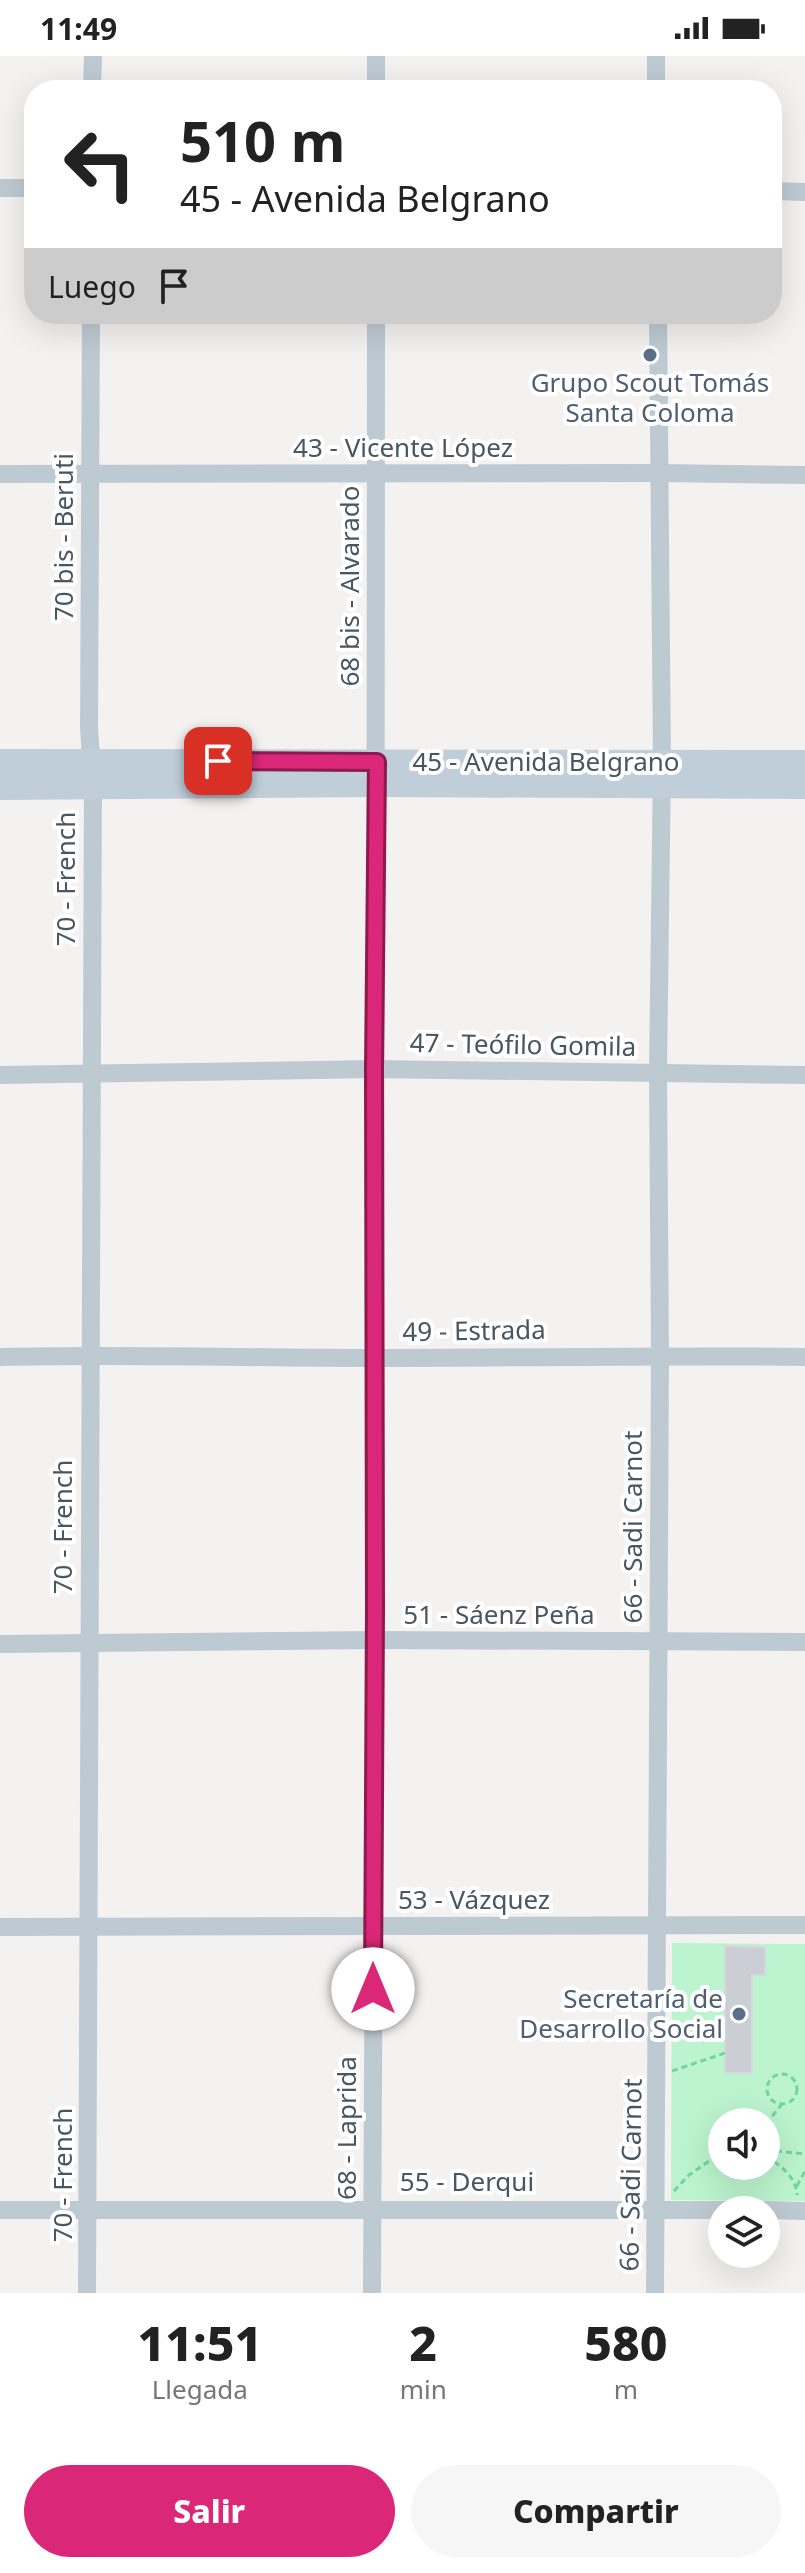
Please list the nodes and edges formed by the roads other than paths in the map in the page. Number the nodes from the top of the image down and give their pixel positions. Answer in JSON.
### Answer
{"nodes":[{"id":1,"x":93,"y":56,"type":"edge"},
{"id":2,"x":376,"y":56,"type":"edge"},
{"id":3,"x":656,"y":56,"type":"edge"},
{"id":4,"x":92,"y":80,"type":"edge"},
{"id":5,"x":376,"y":80,"type":"edge"},
{"id":6,"x":656,"y":80,"type":"edge"},
{"id":7,"x":0,"y":188,"type":"edge"},
{"id":8,"x":24,"y":188,"type":"edge"},
{"id":9,"x":782,"y":191,"type":"edge"},
{"id":10,"x":805,"y":192,"type":"edge"},
{"id":11,"x":91,"y":324,"type":"edge"},
{"id":12,"x":376,"y":324,"type":"edge"},
{"id":13,"x":658,"y":324,"type":"edge"},
{"id":14,"x":91,"y":473,"type":"junction"},
{"id":15,"x":661,"y":473,"type":"junction"},
{"id":16,"x":0,"y":474,"type":"edge"},
{"id":17,"x":375,"y":474,"type":"junction"},
{"id":18,"x":805,"y":475,"type":"edge"},
{"id":19,"x":0,"y":762,"type":"edge"},
{"id":20,"x":805,"y":763,"type":"edge"},
{"id":21,"x":92,"y":773,"type":"junction"},
{"id":22,"x":376,"y":773,"type":"junction"},
{"id":23,"x":662,"y":774,"type":"junction"},
{"id":24,"x":805,"y":786,"type":"edge"},
{"id":25,"x":0,"y":787,"type":"edge"},
{"id":26,"x":374,"y":1069,"type":"junction"},
{"id":27,"x":91,"y":1073,"type":"junction"},
{"id":28,"x":658,"y":1073,"type":"junction"},
{"id":29,"x":0,"y":1075,"type":"edge"},
{"id":30,"x":805,"y":1075,"type":"edge"},
{"id":31,"x":89,"y":1355,"type":"junction"},
{"id":32,"x":660,"y":1355,"type":"junction"},
{"id":33,"x":0,"y":1357,"type":"edge"},
{"id":34,"x":805,"y":1357,"type":"edge"},
{"id":35,"x":376,"y":1358,"type":"junction"},
{"id":36,"x":375,"y":1640,"type":"junction"},
{"id":37,"x":658,"y":1641,"type":"junction"},
{"id":38,"x":805,"y":1642,"type":"edge"},
{"id":39,"x":89,"y":1643,"type":"junction"},
{"id":40,"x":0,"y":1644,"type":"edge"},
{"id":41,"x":89,"y":1925,"type":"junction"},
{"id":42,"x":658,"y":1925,"type":"junction"},
{"id":43,"x":805,"y":1925,"type":"edge"},
{"id":44,"x":373,"y":1926,"type":"junction"},
{"id":45,"x":0,"y":1927,"type":"edge"},
{"id":46,"x":89,"y":2208,"type":"junction"},
{"id":47,"x":373,"y":2208,"type":"junction"},
{"id":48,"x":657,"y":2209,"type":"junction"},
{"id":49,"x":0,"y":2210,"type":"edge"},
{"id":50,"x":708,"y":2210,"type":"edge"},
{"id":51,"x":780,"y":2210,"type":"edge"},
{"id":52,"x":801,"y":2211,"type":"edge"},
{"id":53,"x":87,"y":2293,"type":"edge"},
{"id":54,"x":372,"y":2293,"type":"edge"},
{"id":55,"x":655,"y":2293,"type":"edge"}],
"edges":[{"from":1,"to":4,"type":"street"},
{"from":2,"to":5,"type":"street"},
{"from":3,"to":6,"type":"street"},
{"from":7,"to":8,"type":"street"},
{"from":9,"to":10,"type":"street"},
{"from":11,"to":14,"type":"street","name":"70 bis - Beruti"},
{"from":12,"to":17,"type":"street","name":"68 bis - Alvarado"},
{"from":13,"to":15,"type":"street","name":"66 - Sadi Carnot"},
{"from":14,"to":16,"type":"street","name":"43 - Vicente López"},
{"from":14,"to":17,"type":"street","name":"43 - Vicente López"},
{"from":14,"to":21,"type":"street","name":"70 bis - Beruti"},
{"from":15,"to":17,"type":"street","name":"43 - Vicente López"},
{"from":15,"to":18,"type":"street","name":"43 - Vicente López"},
{"from":15,"to":23,"type":"street","name":"66 - Sadi Carnot"},
{"from":17,"to":22,"type":"street","name":"68 bis - Alvarado"},
{"from":19,"to":21,"type":"main road","name":"45 - Avenida Belgrano"},
{"from":20,"to":23,"type":"main road","name":"45 - Avenida Belgrano"},
{"from":21,"to":22,"type":"main road","name":"45 - Avenida Belgrano"},
{"from":21,"to":25,"type":"main road","name":"45 - Avenida Belgrano"},
{"from":21,"to":27,"type":"street","name":"70 - French"},
{"from":22,"to":23,"type":"main road","name":"45 - Avenida Belgrano"},
{"from":22,"to":26,"type":"street","name":"68 - Laprida"},
{"from":23,"to":24,"type":"main road","name":"45 - Avenida Belgrano"},
{"from":23,"to":28,"type":"street","name":"66 - Sadi Carnot"},
{"from":26,"to":27,"type":"street","name":"47 - Teófilo Gomila"},
{"from":26,"to":28,"type":"street","name":"47 - Teófilo Gomila"},
{"from":26,"to":35,"type":"street","name":"68 - Laprida"},
{"from":27,"to":29,"type":"street","name":"47 - Teófilo Gomila"},
{"from":27,"to":31,"type":"street","name":"70 - French"},
{"from":28,"to":30,"type":"street","name":"47 - Teófilo Gomila"},
{"from":28,"to":32,"type":"street","name":"66 - Sadi Carnot"},
{"from":31,"to":33,"type":"street","name":"49 - Estrada"},
{"from":31,"to":35,"type":"street","name":"49 - Estrada"},
{"from":31,"to":39,"type":"street","name":"70 - French"},
{"from":32,"to":34,"type":"street","name":"49 - Estrada"},
{"from":32,"to":35,"type":"street","name":"49 - Estrada"},
{"from":32,"to":37,"type":"street","name":"66 - Sadi Carnot"},
{"from":35,"to":36,"type":"street","name":"68 - Laprida"},
{"from":36,"to":37,"type":"street","name":"51 - Sáenz Peña"},
{"from":36,"to":39,"type":"street","name":"51 - Sáenz Peña"},
{"from":36,"to":44,"type":"street","name":"68 - Laprida"},
{"from":37,"to":38,"type":"street","name":"51 - Sáenz Peña"},
{"from":37,"to":42,"type":"street","name":"66 - Sadi Carnot"},
{"from":39,"to":40,"type":"street","name":"51 - Sáenz Peña"},
{"from":39,"to":41,"type":"street","name":"70 - French"},
{"from":41,"to":44,"type":"street","name":"53 - Vázquez"},
{"from":41,"to":45,"type":"street","name":"53 - Vázquez"},
{"from":41,"to":46,"type":"street","name":"70 - French"},
{"from":42,"to":43,"type":"street","name":"53 - Vázquez"},
{"from":42,"to":44,"type":"street","name":"53 - Vázquez"},
{"from":42,"to":48,"type":"street","name":"66 - Sadi Carnot"},
{"from":44,"to":47,"type":"street","name":"68 - Laprida"},
{"from":46,"to":47,"type":"street","name":"55 - Derqui"},
{"from":46,"to":49,"type":"street","name":"55 - Derqui"},
{"from":46,"to":53,"type":"street","name":"70 - French"},
{"from":47,"to":48,"type":"street","name":"55 - Derqui"},
{"from":47,"to":54,"type":"street","name":"68 - Laprida"},
{"from":48,"to":50,"type":"street","name":"55 - Derqui"},
{"from":48,"to":55,"type":"street","name":"66 - Sadi Carnot"},
{"from":51,"to":52,"type":"street"}]}
